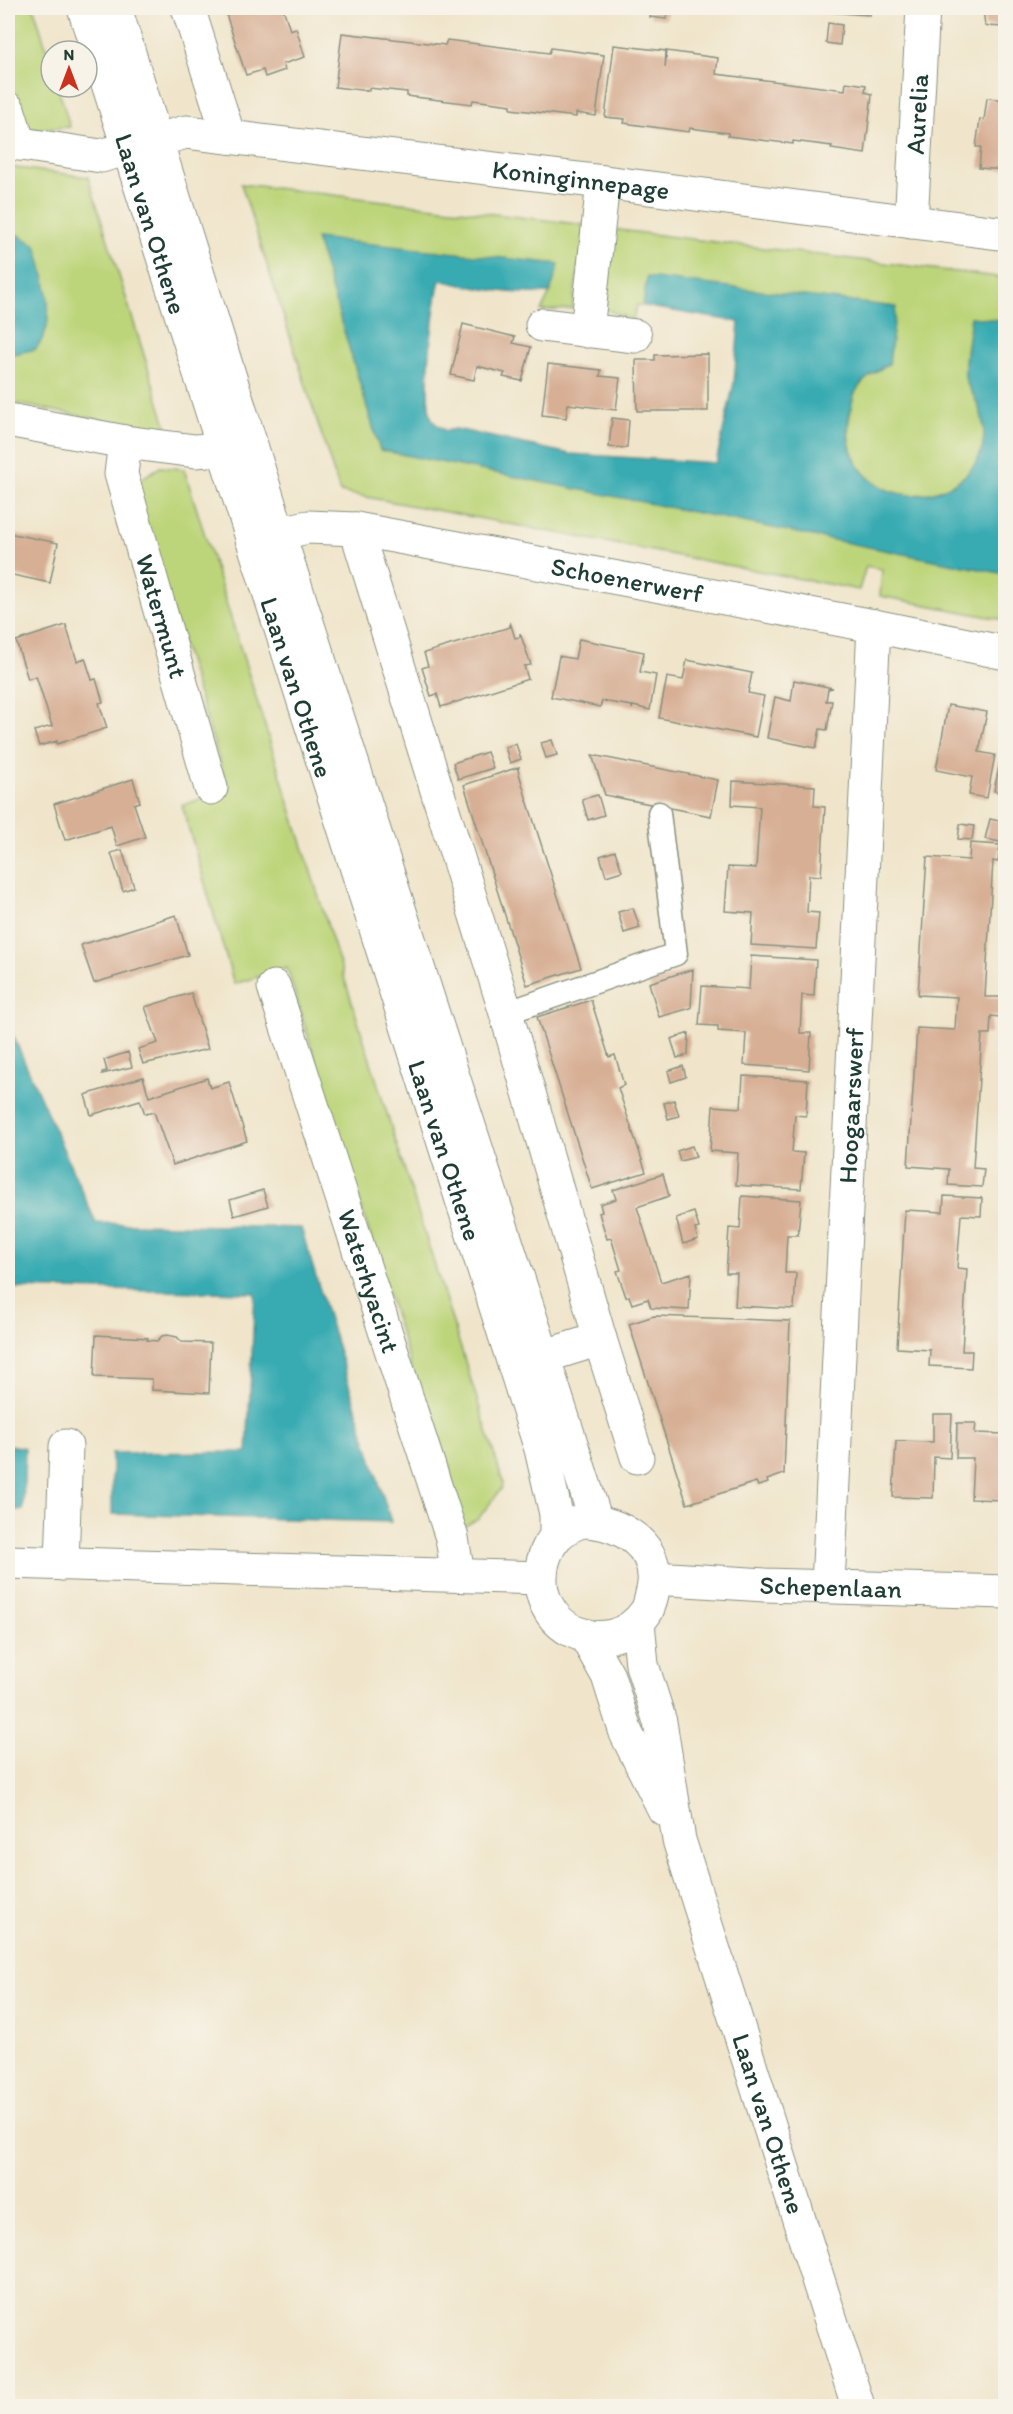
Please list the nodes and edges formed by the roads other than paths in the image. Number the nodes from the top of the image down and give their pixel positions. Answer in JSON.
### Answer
{"nodes":[{"id":1,"x":84,"y":8,"type":"edge"},
{"id":2,"x":115,"y":8,"type":"edge"},
{"id":3,"x":188,"y":8,"type":"edge"},
{"id":4,"x":923,"y":8,"type":"edge"},
{"id":5,"x":8,"y":109,"type":"edge"},
{"id":6,"x":229,"y":137,"type":"junction"},
{"id":7,"x":13,"y":143,"type":"edge"},
{"id":8,"x":142,"y":145,"type":"junction"},
{"id":9,"x":603,"y":182,"type":"junction"},
{"id":10,"x":911,"y":222,"type":"junction"},
{"id":11,"x":1005,"y":234,"type":"edge"},
{"id":12,"x":542,"y":325,"type":"dead end"},
{"id":13,"x":587,"y":331,"type":"junction"},
{"id":14,"x":635,"y":336,"type":"dead end"},
{"id":15,"x":8,"y":420,"type":"edge"},
{"id":16,"x":125,"y":442,"type":"junction"},
{"id":17,"x":238,"y":448,"type":"junction"},
{"id":18,"x":356,"y":529,"type":"junction"},
{"id":19,"x":264,"y":536,"type":"junction"},
{"id":20,"x":874,"y":626,"type":"junction"},
{"id":21,"x":1005,"y":653,"type":"edge"},
{"id":22,"x":211,"y":788,"type":"dead end"},
{"id":23,"x":659,"y":813,"type":"dead end"},
{"id":24,"x":273,"y":987,"type":"dead end"},
{"id":25,"x":506,"y":1013,"type":"junction"},
{"id":26,"x":600,"y":1339,"type":"junction"},
{"id":27,"x":529,"y":1361,"type":"junction"},
{"id":28,"x":66,"y":1446,"type":"dead end"},
{"id":29,"x":637,"y":1457,"type":"dead end"},
{"id":30,"x":596,"y":1521,"type":"junction"},
{"id":31,"x":556,"y":1535,"type":"junction"},
{"id":32,"x":8,"y":1562,"type":"edge"},
{"id":33,"x":62,"y":1564,"type":"junction"},
{"id":34,"x":458,"y":1575,"type":"junction"},
{"id":35,"x":540,"y":1578,"type":"junction"},
{"id":36,"x":655,"y":1578,"type":"junction"},
{"id":37,"x":828,"y":1585,"type":"junction"},
{"id":38,"x":1005,"y":1592,"type":"edge"},
{"id":39,"x":638,"y":1622,"type":"junction"},
{"id":40,"x":585,"y":1635,"type":"junction"},
{"id":41,"x":679,"y":1840,"type":"junction"},
{"id":42,"x":858,"y":2406,"type":"edge"}],
"edges":[{"from":1,"to":8,"type":"street","name":"Laan van Othene"},
{"from":2,"to":8,"type":"street","name":"Laan van Othene"},
{"from":3,"to":6,"type":"street"},
{"from":4,"to":10,"type":"street","name":"Aurelia"},
{"from":5,"to":7,"type":"street"},
{"from":6,"to":8,"type":"street","name":"Koninginnepage"},
{"from":6,"to":9,"type":"street","name":"Koninginnepage"},
{"from":7,"to":8,"type":"street","name":"Koninginnepage"},
{"from":8,"to":17,"type":"street","name":"Laan van Othene"},
{"from":9,"to":10,"type":"street","name":"Koninginnepage"},
{"from":9,"to":13,"type":"street"},
{"from":10,"to":11,"type":"street","name":"Koninginnepage"},
{"from":12,"to":13,"type":"street"},
{"from":13,"to":14,"type":"street"},
{"from":15,"to":16,"type":"street"},
{"from":16,"to":17,"type":"street"},
{"from":16,"to":22,"type":"street","name":"Watermunt"},
{"from":17,"to":19,"type":"street","name":"Laan van Othene"},
{"from":18,"to":19,"type":"street","name":"Schoenerwerf"},
{"from":18,"to":20,"type":"street","name":"Schoenerwerf"},
{"from":18,"to":25,"type":"street"},
{"from":19,"to":27,"type":"street","name":"Laan van Othene"},
{"from":20,"to":21,"type":"street","name":"Schoenerwerf"},
{"from":20,"to":37,"type":"street","name":"Hoogaarswerf"},
{"from":23,"to":25,"type":"lane"},
{"from":24,"to":34,"type":"street","name":"Waterhyacint"},
{"from":25,"to":26,"type":"street"},
{"from":26,"to":27,"type":"street"},
{"from":26,"to":29,"type":"street"},
{"from":27,"to":30,"type":"street","name":"Laan van Othene"},
{"from":27,"to":31,"type":"street","name":"Laan van Othene"},
{"from":28,"to":33,"type":"street"},
{"from":30,"to":31,"type":"street"},
{"from":30,"to":36,"type":"street"},
{"from":31,"to":35,"type":"street"},
{"from":32,"to":33,"type":"street"},
{"from":33,"to":34,"type":"street"},
{"from":34,"to":35,"type":"street"},
{"from":35,"to":40,"type":"street"},
{"from":36,"to":37,"type":"street","name":"Schepenlaan"},
{"from":36,"to":39,"type":"street"},
{"from":37,"to":38,"type":"street","name":"Schepenlaan"},
{"from":39,"to":40,"type":"street"},
{"from":39,"to":41,"type":"street","name":"Laan van Othene"},
{"from":40,"to":41,"type":"street","name":"Laan van Othene"},
{"from":41,"to":42,"type":"street","name":"Laan van Othene"}]}
